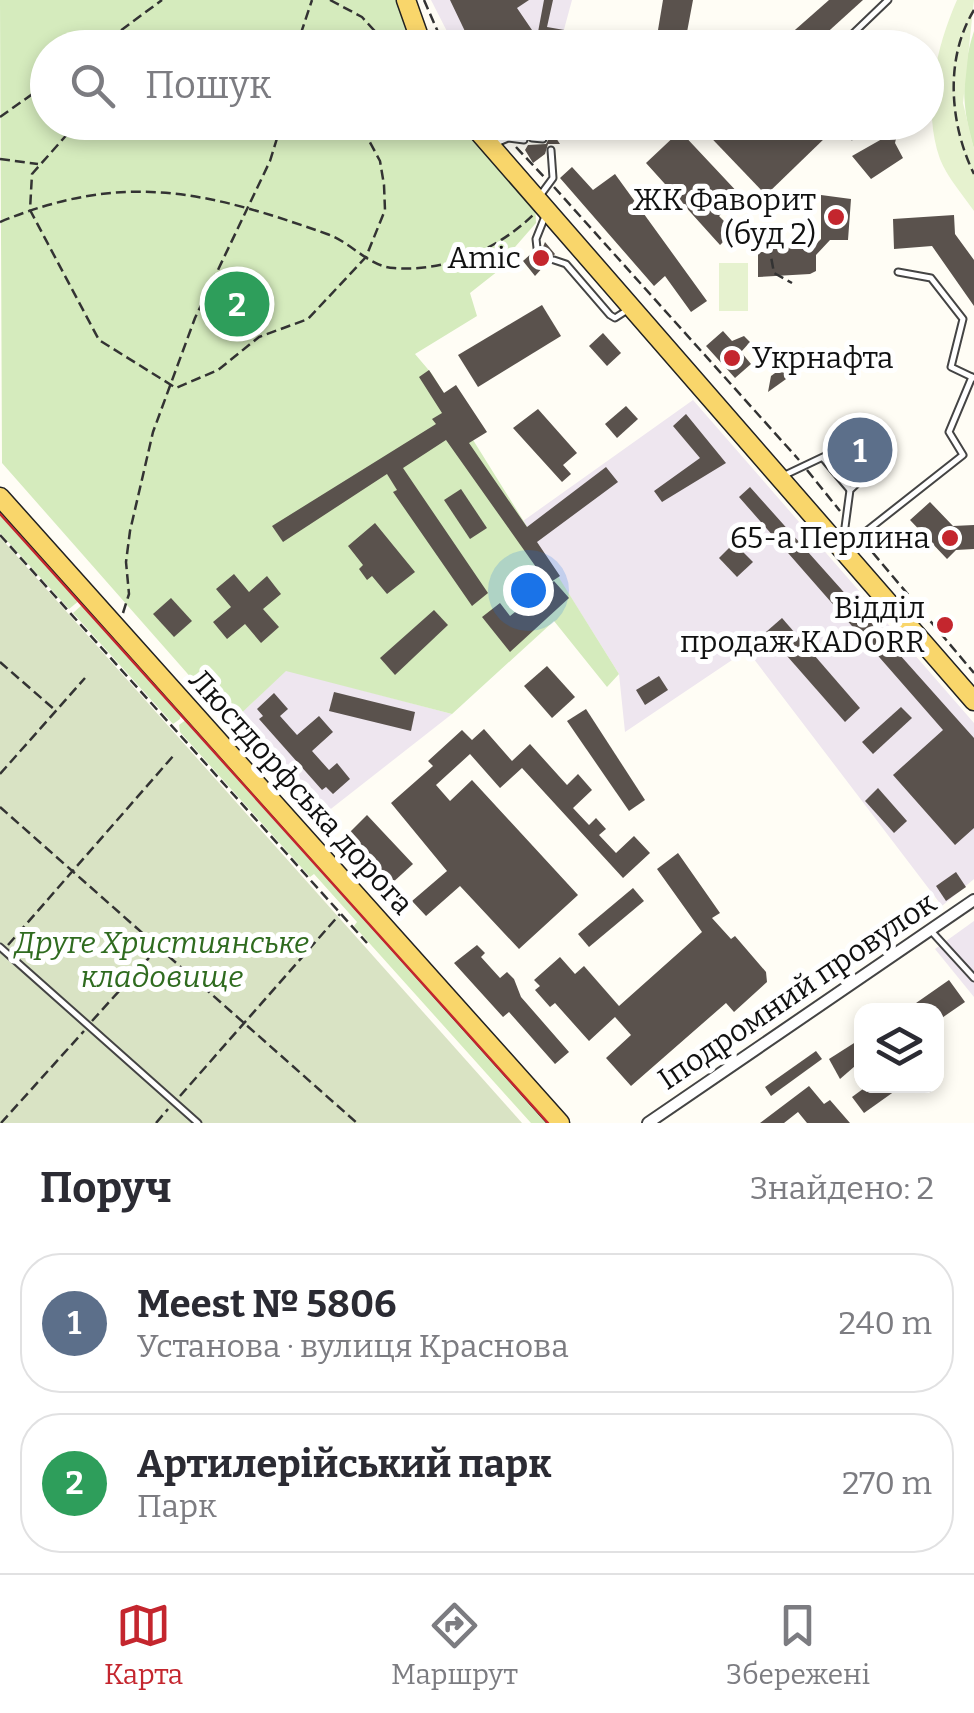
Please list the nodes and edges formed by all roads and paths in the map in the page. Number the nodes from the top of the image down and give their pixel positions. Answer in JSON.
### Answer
{"nodes":[{"id":1,"x":162,"y":0,"type":"edge"},
{"id":2,"x":312,"y":0,"type":"edge"},
{"id":3,"x":330,"y":0,"type":"edge"},
{"id":4,"x":406,"y":0,"type":"edge"},
{"id":5,"x":424,"y":0,"type":"edge"},
{"id":6,"x":888,"y":0,"type":"edge"},
{"id":7,"x":974,"y":10,"type":"edge"},
{"id":8,"x":121,"y":30,"type":"edge"},
{"id":9,"x":302,"y":30,"type":"edge"},
{"id":10,"x":374,"y":30,"type":"edge"},
{"id":11,"x":417,"y":30,"type":"edge"},
{"id":12,"x":437,"y":30,"type":"edge"},
{"id":13,"x":857,"y":30,"type":"edge"},
{"id":14,"x":30,"y":96,"type":"edge"},
{"id":15,"x":0,"y":117,"type":"edge"},
{"id":16,"x":61,"y":140,"type":"edge"},
{"id":17,"x":276,"y":140,"type":"edge"},
{"id":18,"x":369,"y":140,"type":"edge"},
{"id":19,"x":485,"y":140,"type":"edge"},
{"id":20,"x":504,"y":140,"type":"edge"},
{"id":21,"x":510,"y":140,"type":"edge"},
{"id":22,"x":490,"y":146,"type":"junction"},
{"id":23,"x":551,"y":150,"type":"dead end"},
{"id":24,"x":0,"y":159,"type":"edge"},
{"id":25,"x":39,"y":164,"type":"junction"},
{"id":26,"x":974,"y":174,"type":"edge"},
{"id":27,"x":550,"y":182,"type":"junction"},
{"id":28,"x":245,"y":206,"type":"junction"},
{"id":29,"x":539,"y":209,"type":"junction"},
{"id":30,"x":30,"y":210,"type":"junction"},
{"id":31,"x":0,"y":222,"type":"edge"},
{"id":32,"x":757,"y":234,"type":"dead end"},
{"id":33,"x":537,"y":248,"type":"dead end"},
{"id":34,"x":582,"y":252,"type":"junction"},
{"id":35,"x":366,"y":257,"type":"junction"},
{"id":36,"x":554,"y":260,"type":"dead end"},
{"id":37,"x":566,"y":264,"type":"junction"},
{"id":38,"x":898,"y":272,"type":"dead end"},
{"id":39,"x":792,"y":283,"type":"dead end"},
{"id":40,"x":631,"y":308,"type":"junction"},
{"id":41,"x":973,"y":378,"type":"edge"},
{"id":42,"x":169,"y":386,"type":"junction"},
{"id":43,"x":822,"y":458,"type":"junction"},
{"id":44,"x":804,"y":466,"type":"junction"},
{"id":45,"x":780,"y":478,"type":"junction"},
{"id":46,"x":850,"y":490,"type":"junction"},
{"id":47,"x":0,"y":496,"type":"edge"},
{"id":48,"x":846,"y":518,"type":"junction"},
{"id":49,"x":0,"y":535,"type":"edge"},
{"id":50,"x":861,"y":538,"type":"dead end"},
{"id":51,"x":842,"y":550,"type":"junction"},
{"id":52,"x":945,"y":626,"type":"dead end"},
{"id":53,"x":118,"y":628,"type":"junction"},
{"id":54,"x":939,"y":632,"type":"junction"},
{"id":55,"x":0,"y":662,"type":"edge"},
{"id":56,"x":974,"y":672,"type":"edge"},
{"id":57,"x":85,"y":678,"type":"dead end"},
{"id":58,"x":974,"y":701,"type":"edge"},
{"id":59,"x":56,"y":710,"type":"junction"},
{"id":60,"x":174,"y":756,"type":"dead end"},
{"id":61,"x":0,"y":774,"type":"edge"},
{"id":62,"x":0,"y":807,"type":"edge"},
{"id":63,"x":71,"y":872,"type":"junction"},
{"id":64,"x":974,"y":900,"type":"edge"},
{"id":65,"x":340,"y":914,"type":"junction"},
{"id":66,"x":930,"y":930,"type":"junction"},
{"id":67,"x":368,"y":943,"type":"dead end"},
{"id":68,"x":2,"y":948,"type":"edge"},
{"id":69,"x":158,"y":948,"type":"junction"},
{"id":70,"x":974,"y":978,"type":"edge"},
{"id":71,"x":244,"y":1022,"type":"junction"},
{"id":72,"x":88,"y":1026,"type":"junction"},
{"id":73,"x":174,"y":1102,"type":"junction"},
{"id":74,"x":2,"y":1123,"type":"edge"},
{"id":75,"x":156,"y":1123,"type":"edge"},
{"id":76,"x":198,"y":1123,"type":"edge"},
{"id":77,"x":357,"y":1123,"type":"edge"},
{"id":78,"x":560,"y":1123,"type":"edge"},
{"id":79,"x":648,"y":1123,"type":"edge"}],
"edges":[{"from":1,"to":8,"type":"path"},
{"from":2,"to":9,"type":"path"},
{"from":3,"to":10,"type":"path"},
{"from":4,"to":11,"type":"main road"},
{"from":5,"to":12,"type":"path"},
{"from":6,"to":13,"type":"lane"},
{"from":7,"to":26,"type":"path"},
{"from":14,"to":15,"type":"path"},
{"from":16,"to":25,"type":"path"},
{"from":17,"to":28,"type":"path"},
{"from":18,"to":35,"type":"path"},
{"from":19,"to":22,"type":"main road"},
{"from":20,"to":22,"type":"lane"},
{"from":21,"to":27,"type":"path"},
{"from":22,"to":29,"type":"main road"},
{"from":23,"to":27,"type":"lane"},
{"from":24,"to":25,"type":"path"},
{"from":25,"to":30,"type":"path"},
{"from":27,"to":29,"type":"lane"},
{"from":27,"to":44,"type":"path"},
{"from":28,"to":30,"type":"path"},
{"from":28,"to":35,"type":"path"},
{"from":28,"to":42,"type":"path"},
{"from":29,"to":33,"type":"lane"},
{"from":29,"to":34,"type":"main road"},
{"from":29,"to":35,"type":"path"},
{"from":30,"to":31,"type":"path"},
{"from":30,"to":42,"type":"path"},
{"from":32,"to":39,"type":"path"},
{"from":34,"to":37,"type":"lane"},
{"from":34,"to":40,"type":"main road"},
{"from":35,"to":42,"type":"path"},
{"from":36,"to":37,"type":"lane"},
{"from":37,"to":40,"type":"lane"},
{"from":38,"to":41,"type":"lane"},
{"from":40,"to":45,"type":"main road"},
{"from":41,"to":51,"type":"lane"},
{"from":42,"to":53,"type":"path"},
{"from":43,"to":44,"type":"lane"},
{"from":43,"to":46,"type":"lane"},
{"from":43,"to":46,"type":"lane"},
{"from":44,"to":45,"type":"lane"},
{"from":44,"to":48,"type":"path"},
{"from":45,"to":51,"type":"main road"},
{"from":46,"to":48,"type":"lane"},
{"from":47,"to":53,"type":"main road","name":"Люстдорфська дорога"},
{"from":48,"to":51,"type":"lane"},
{"from":49,"to":65,"type":"path"},
{"from":50,"to":54,"type":"path"},
{"from":51,"to":58,"type":"main road"},
{"from":52,"to":54,"type":"path"},
{"from":53,"to":78,"type":"main road","name":"Люстдорфська дорога"},
{"from":54,"to":56,"type":"path"},
{"from":55,"to":59,"type":"path"},
{"from":57,"to":59,"type":"path"},
{"from":59,"to":61,"type":"path"},
{"from":60,"to":63,"type":"path"},
{"from":62,"to":63,"type":"path"},
{"from":63,"to":68,"type":"path"},
{"from":63,"to":69,"type":"path"},
{"from":64,"to":66,"type":"street","name":"Іподромний провулок"},
{"from":65,"to":67,"type":"path"},
{"from":65,"to":71,"type":"path"},
{"from":66,"to":70,"type":"lane"},
{"from":66,"to":79,"type":"street","name":"Іподромний провулок"},
{"from":68,"to":72,"type":"lane"},
{"from":69,"to":71,"type":"path"},
{"from":69,"to":72,"type":"path"},
{"from":71,"to":73,"type":"path"},
{"from":71,"to":77,"type":"path"},
{"from":72,"to":73,"type":"lane"},
{"from":72,"to":74,"type":"path"},
{"from":73,"to":75,"type":"path"},
{"from":73,"to":76,"type":"lane"}]}
